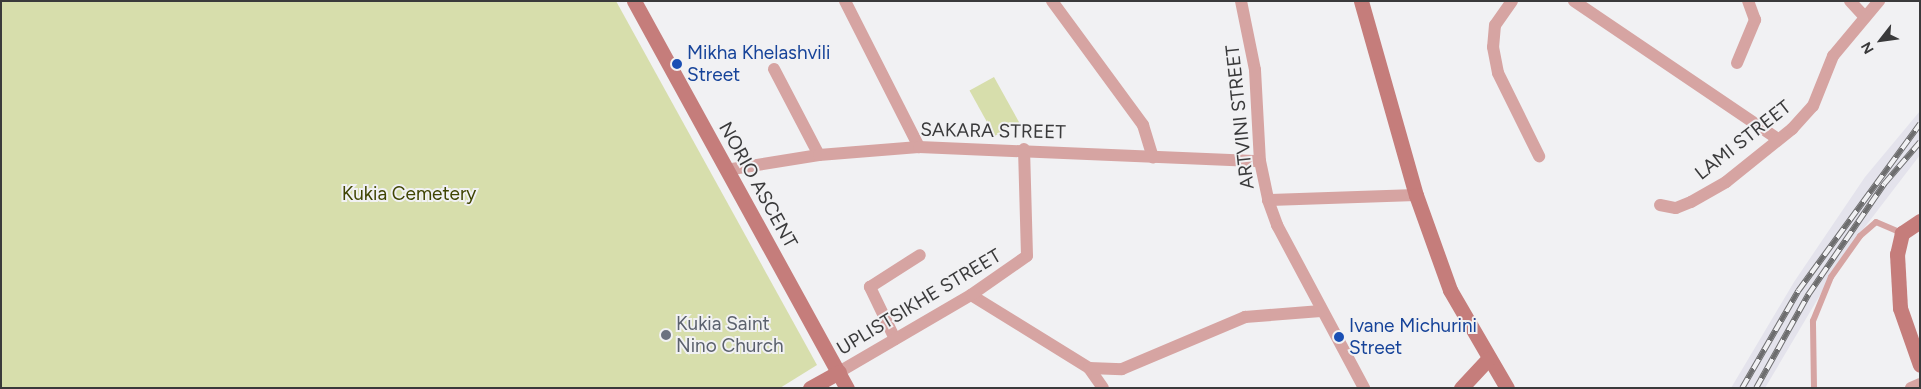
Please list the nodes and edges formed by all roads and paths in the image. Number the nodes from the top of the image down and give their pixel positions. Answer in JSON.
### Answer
{"nodes":[{"id":1,"x":845,"y":1,"type":"edge"},
{"id":2,"x":1052,"y":1,"type":"edge"},
{"id":3,"x":1241,"y":1,"type":"edge"},
{"id":4,"x":1361,"y":1,"type":"edge"},
{"id":5,"x":1512,"y":1,"type":"edge"},
{"id":6,"x":1574,"y":1,"type":"edge"},
{"id":7,"x":1748,"y":1,"type":"edge"},
{"id":8,"x":1850,"y":1,"type":"edge"},
{"id":9,"x":1879,"y":1,"type":"edge"},
{"id":10,"x":635,"y":2,"type":"edge"},
{"id":11,"x":1865,"y":16,"type":"junction"},
{"id":12,"x":1737,"y":63,"type":"dead end"},
{"id":13,"x":774,"y":69,"type":"dead end"},
{"id":14,"x":1776,"y":138,"type":"junction"},
{"id":15,"x":919,"y":147,"type":"junction"},
{"id":16,"x":1024,"y":149,"type":"junction"},
{"id":17,"x":820,"y":155,"type":"junction"},
{"id":18,"x":1154,"y":156,"type":"junction"},
{"id":19,"x":1539,"y":156,"type":"dead end"},
{"id":20,"x":1260,"y":161,"type":"junction"},
{"id":21,"x":726,"y":170,"type":"junction"},
{"id":22,"x":1416,"y":195,"type":"junction"},
{"id":23,"x":1268,"y":200,"type":"junction"},
{"id":24,"x":1660,"y":205,"type":"dead end"},
{"id":25,"x":1920,"y":221,"type":"edge"},
{"id":26,"x":1902,"y":234,"type":"junction"},
{"id":27,"x":920,"y":255,"type":"dead end"},
{"id":28,"x":971,"y":296,"type":"junction"},
{"id":29,"x":1321,"y":311,"type":"junction"},
{"id":30,"x":1913,"y":330,"type":"edge"},
{"id":31,"x":895,"y":339,"type":"junction"},
{"id":32,"x":1488,"y":359,"type":"junction"},
{"id":33,"x":1920,"y":365,"type":"edge"},
{"id":34,"x":1089,"y":368,"type":"junction"},
{"id":35,"x":839,"y":372,"type":"junction"},
{"id":36,"x":1920,"y":384,"type":"edge"},
{"id":37,"x":810,"y":388,"type":"edge"},
{"id":38,"x":847,"y":388,"type":"edge"},
{"id":39,"x":1103,"y":388,"type":"edge"},
{"id":40,"x":1364,"y":388,"type":"edge"},
{"id":41,"x":1461,"y":388,"type":"edge"},
{"id":42,"x":1508,"y":388,"type":"edge"},
{"id":43,"x":1814,"y":388,"type":"edge"},
{"id":44,"x":1911,"y":388,"type":"edge"}],
"edges":[{"from":1,"to":15,"type":"street"},
{"from":2,"to":18,"type":"street"},
{"from":3,"to":20,"type":"street","name":"ARTVINI STREET"},
{"from":4,"to":22,"type":"street"},
{"from":5,"to":19,"type":"street"},
{"from":6,"to":14,"type":"street"},
{"from":7,"to":12,"type":"street"},
{"from":8,"to":11,"type":"street"},
{"from":9,"to":11,"type":"street","name":"LAMI STREET"},
{"from":10,"to":21,"type":"street","name":"NORIO ASCENT"},
{"from":11,"to":14,"type":"street","name":"LAMI STREET"},
{"from":13,"to":17,"type":"street"},
{"from":14,"to":24,"type":"street","name":"LAMI STREET"},
{"from":15,"to":16,"type":"street","name":"SAKARA STREET"},
{"from":15,"to":17,"type":"street","name":"SAKARA STREET"},
{"from":16,"to":18,"type":"street","name":"SAKARA STREET"},
{"from":16,"to":28,"type":"street","name":"UPLISTSIKHE STREET"},
{"from":17,"to":21,"type":"street","name":"SAKARA STREET"},
{"from":18,"to":20,"type":"street","name":"SAKARA STREET"},
{"from":20,"to":23,"type":"street","name":"ARTVINI STREET"},
{"from":21,"to":35,"type":"street","name":"NORIO ASCENT"},
{"from":22,"to":23,"type":"street"},
{"from":22,"to":32,"type":"street"},
{"from":23,"to":29,"type":"street","name":"ARTVINI STREET"},
{"from":25,"to":26,"type":"street"},
{"from":26,"to":30,"type":"street"},
{"from":26,"to":43,"type":"lane"},
{"from":27,"to":31,"type":"street"},
{"from":28,"to":31,"type":"street","name":"UPLISTSIKHE STREET"},
{"from":28,"to":34,"type":"street"},
{"from":29,"to":34,"type":"street"},
{"from":29,"to":40,"type":"street","name":"ARTVINI STREET"},
{"from":30,"to":33,"type":"street"},
{"from":31,"to":35,"type":"street","name":"UPLISTSIKHE STREET"},
{"from":32,"to":41,"type":"street"},
{"from":32,"to":42,"type":"street"},
{"from":34,"to":39,"type":"street"},
{"from":35,"to":37,"type":"street"},
{"from":35,"to":38,"type":"street","name":"NORIO ASCENT"},
{"from":36,"to":44,"type":"street"}]}
